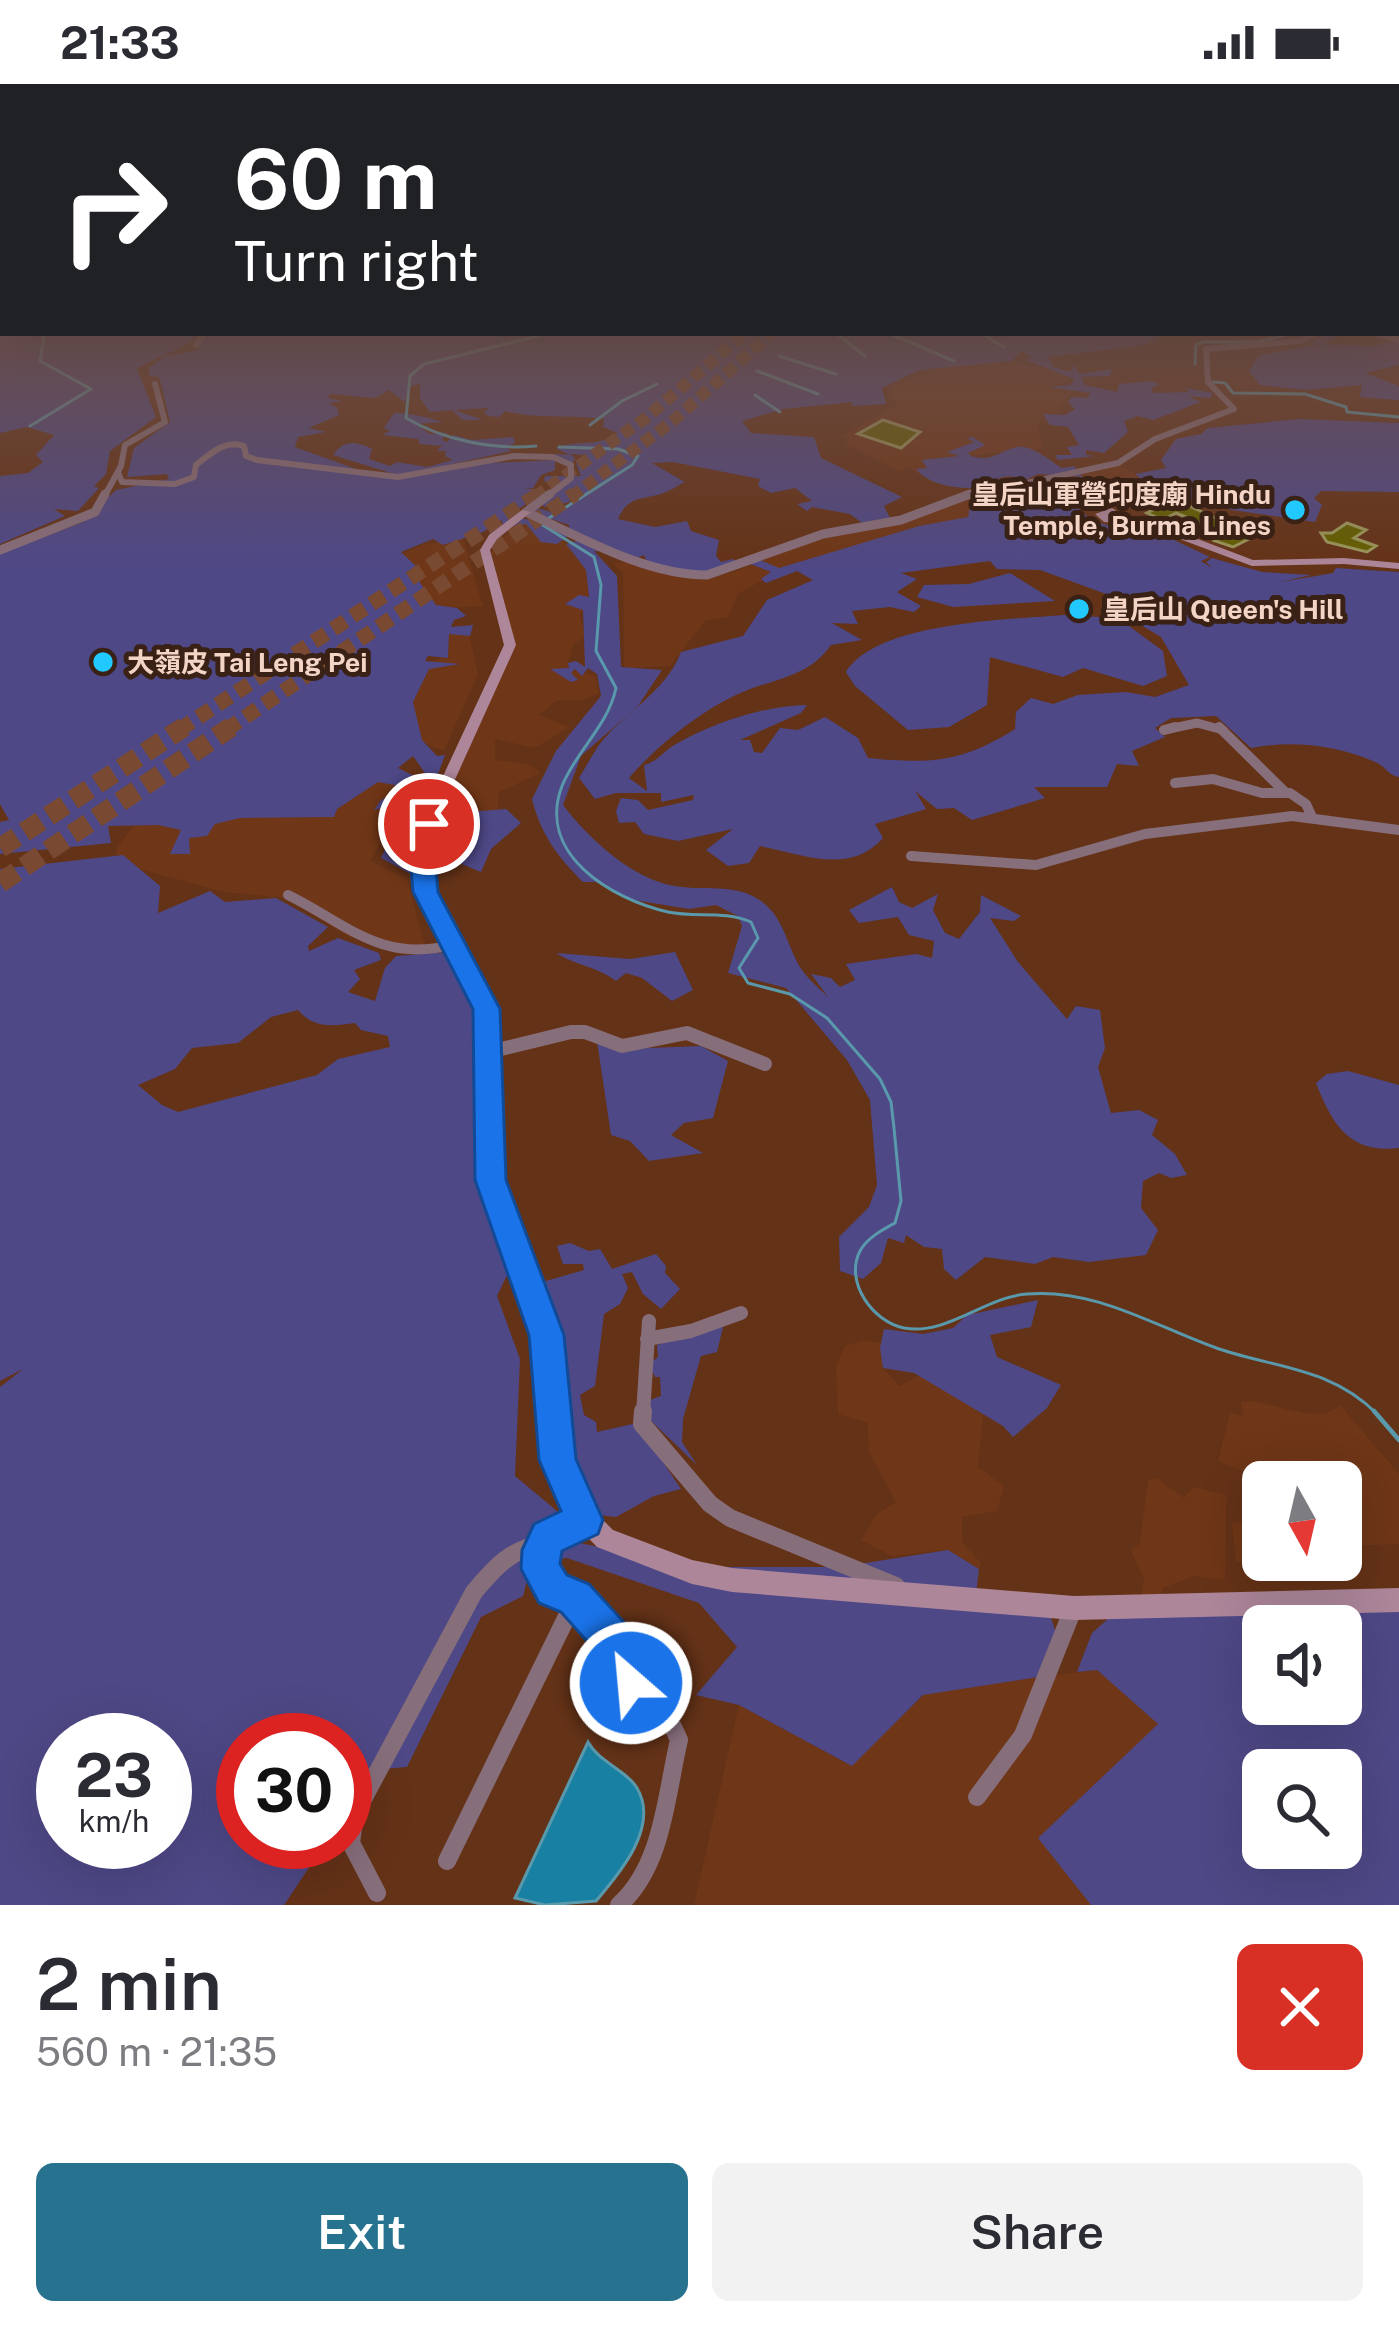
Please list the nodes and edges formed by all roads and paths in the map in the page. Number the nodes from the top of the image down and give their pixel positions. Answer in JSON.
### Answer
{"nodes":[{"id":1,"x":159,"y":398,"type":"edge"},
{"id":2,"x":1223,"y":398,"type":"edge"},
{"id":3,"x":118,"y":472,"type":"junction"},
{"id":4,"x":109,"y":484,"type":"junction"},
{"id":5,"x":121,"y":484,"type":"junction"},
{"id":6,"x":101,"y":500,"type":"junction"},
{"id":7,"x":540,"y":518,"type":"junction"},
{"id":8,"x":1121,"y":518,"type":"dead end"},
{"id":9,"x":0,"y":550,"type":"edge"},
{"id":10,"x":1399,"y":566,"type":"edge"},
{"id":11,"x":1164,"y":730,"type":"dead end"},
{"id":12,"x":1175,"y":783,"type":"dead end"},
{"id":13,"x":1285,"y":792,"type":"junction"},
{"id":14,"x":1312,"y":817,"type":"junction"},
{"id":15,"x":1399,"y":830,"type":"edge"},
{"id":16,"x":910,"y":856,"type":"dead end"},
{"id":17,"x":289,"y":895,"type":"dead end"},
{"id":18,"x":451,"y":945,"type":"junction"},
{"id":19,"x":489,"y":1052,"type":"junction"},
{"id":20,"x":765,"y":1064,"type":"dead end"},
{"id":21,"x":741,"y":1312,"type":"dead end"},
{"id":22,"x":584,"y":1520,"type":"junction"},
{"id":23,"x":544,"y":1543,"type":"junction"},
{"id":24,"x":909,"y":1592,"type":"junction"},
{"id":25,"x":575,"y":1598,"type":"junction"},
{"id":26,"x":1399,"y":1600,"type":"edge"},
{"id":27,"x":1074,"y":1607,"type":"junction"},
{"id":28,"x":977,"y":1797,"type":"dead end"},
{"id":29,"x":447,"y":1861,"type":"dead end"},
{"id":30,"x":376,"y":1892,"type":"dead end"},
{"id":31,"x":619,"y":1905,"type":"edge"}],
"edges":[{"from":1,"to":3,"type":"street"},
{"from":2,"to":7,"type":"street"},
{"from":3,"to":4,"type":"street"},
{"from":3,"to":5,"type":"street"},
{"from":4,"to":5,"type":"street"},
{"from":4,"to":6,"type":"street"},
{"from":5,"to":6,"type":"street"},
{"from":5,"to":7,"type":"street"},
{"from":6,"to":9,"type":"street"},
{"from":7,"to":18,"type":"street"},
{"from":8,"to":10,"type":"street"},
{"from":11,"to":13,"type":"street"},
{"from":12,"to":13,"type":"street"},
{"from":13,"to":14,"type":"street"},
{"from":14,"to":15,"type":"street"},
{"from":14,"to":16,"type":"street"},
{"from":17,"to":18,"type":"street"},
{"from":18,"to":19,"type":"street"},
{"from":19,"to":20,"type":"street"},
{"from":19,"to":22,"type":"street"},
{"from":21,"to":24,"type":"street"},
{"from":22,"to":23,"type":"street"},
{"from":22,"to":24,"type":"street"},
{"from":23,"to":25,"type":"street"},
{"from":23,"to":30,"type":"street"},
{"from":24,"to":27,"type":"street"},
{"from":25,"to":29,"type":"street"},
{"from":25,"to":31,"type":"street"},
{"from":26,"to":27,"type":"street"},
{"from":27,"to":28,"type":"street"}]}
